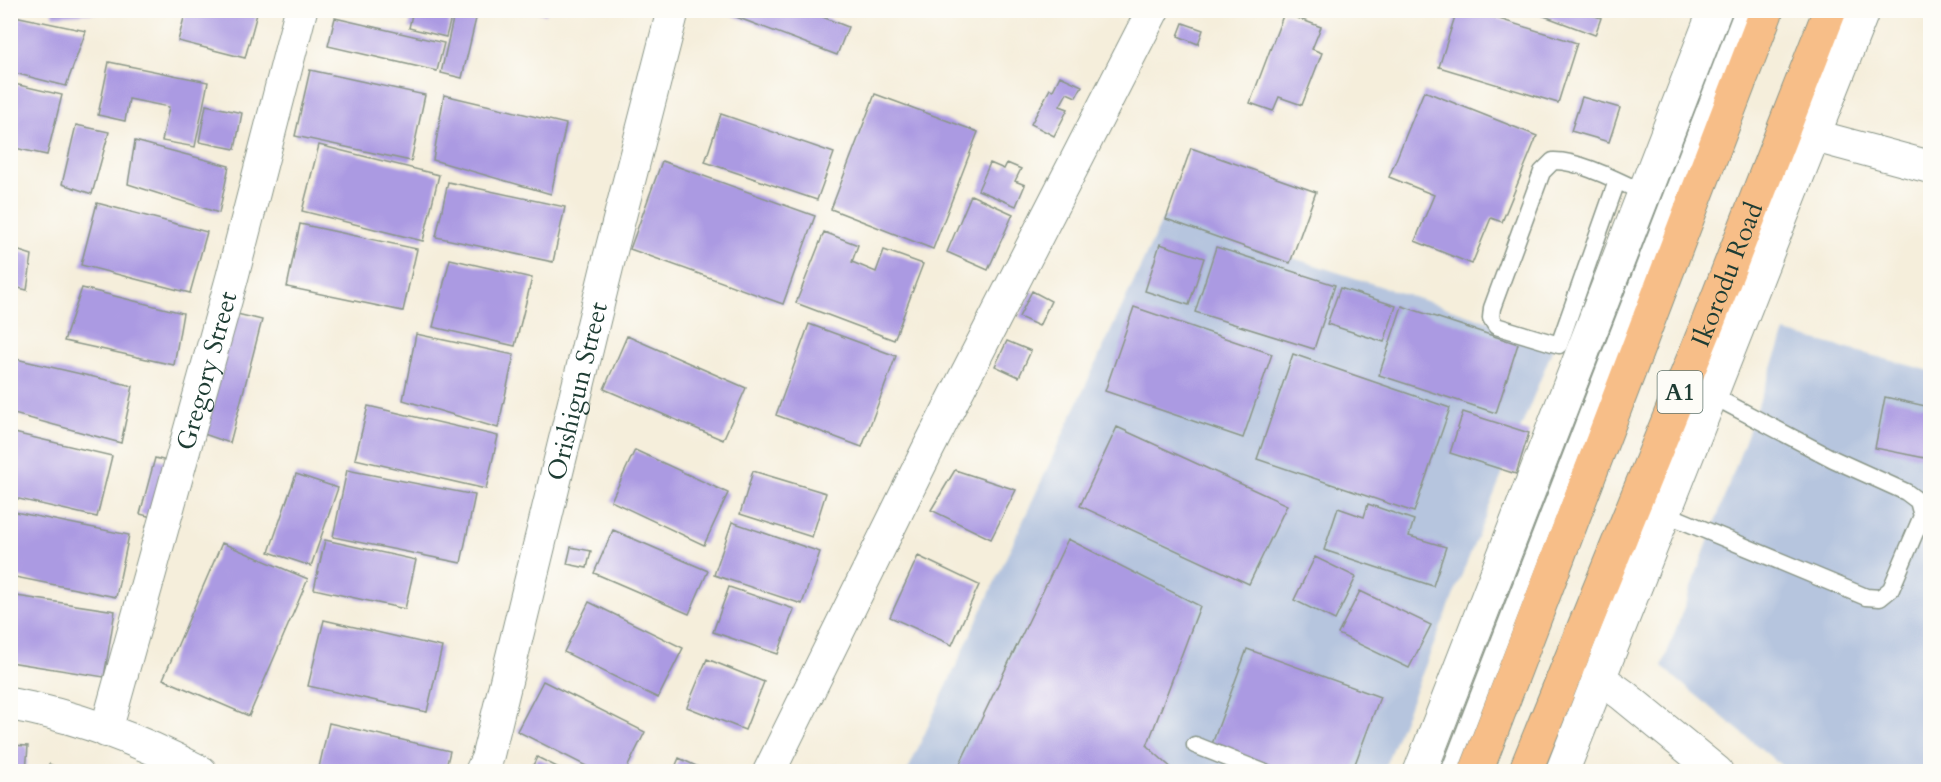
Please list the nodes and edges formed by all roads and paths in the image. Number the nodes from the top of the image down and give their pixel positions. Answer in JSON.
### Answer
{"nodes":[{"id":1,"x":301,"y":10,"type":"edge"},
{"id":2,"x":673,"y":10,"type":"edge"},
{"id":3,"x":1153,"y":10,"type":"edge"},
{"id":4,"x":1715,"y":10,"type":"edge"},
{"id":5,"x":1743,"y":10,"type":"edge"},
{"id":6,"x":1767,"y":10,"type":"edge"},
{"id":7,"x":1830,"y":10,"type":"edge"},
{"id":8,"x":1863,"y":10,"type":"edge"},
{"id":9,"x":1815,"y":136,"type":"junction"},
{"id":10,"x":1930,"y":167,"type":"edge"},
{"id":11,"x":1783,"y":173,"type":"junction"},
{"id":12,"x":1630,"y":187,"type":"junction"},
{"id":13,"x":1571,"y":347,"type":"junction"},
{"id":14,"x":1711,"y":395,"type":"junction"},
{"id":15,"x":1662,"y":475,"type":"junction"},
{"id":16,"x":1664,"y":513,"type":"junction"},
{"id":17,"x":1598,"y":677,"type":"junction"},
{"id":18,"x":10,"y":704,"type":"edge"},
{"id":19,"x":106,"y":731,"type":"junction"},
{"id":20,"x":1195,"y":745,"type":"dead end"},
{"id":21,"x":201,"y":771,"type":"edge"},
{"id":22,"x":481,"y":771,"type":"edge"},
{"id":23,"x":769,"y":771,"type":"edge"},
{"id":24,"x":1263,"y":771,"type":"edge"},
{"id":25,"x":1420,"y":771,"type":"edge"},
{"id":26,"x":1449,"y":771,"type":"edge"},
{"id":27,"x":1476,"y":771,"type":"edge"},
{"id":28,"x":1526,"y":771,"type":"edge"},
{"id":29,"x":1562,"y":771,"type":"edge"},
{"id":30,"x":1717,"y":771,"type":"edge"}],
"edges":[{"from":1,"to":19,"type":"street","name":"Gregory Street"},
{"from":2,"to":22,"type":"street","name":"Orishigun Street"},
{"from":3,"to":23,"type":"street"},
{"from":4,"to":12,"type":"street"},
{"from":5,"to":26,"type":"lane"},
{"from":6,"to":27,"type":"highway","number":"A1"},
{"from":7,"to":11,"type":"highway","name":"Ikorodu Road","number":"A1"},
{"from":8,"to":9,"type":"street","name":"Ikorodu Road"},
{"from":9,"to":10,"type":"street"},
{"from":9,"to":11,"type":"street","name":"Ikorodu Road"},
{"from":11,"to":14,"type":"street","name":"Ikorodu Road"},
{"from":11,"to":15,"type":"highway","name":"Ikorodu Road","number":"A1"},
{"from":12,"to":13,"type":"street"},
{"from":12,"to":13,"type":"lane"},
{"from":13,"to":25,"type":"street"},
{"from":14,"to":15,"type":"street","name":"Ikorodu Road"},
{"from":14,"to":16,"type":"lane"},
{"from":15,"to":16,"type":"street","name":"Ikorodu Road"},
{"from":15,"to":28,"type":"highway","name":"Ikorodu Road","number":"A1"},
{"from":16,"to":17,"type":"street","name":"Ikorodu Road"},
{"from":17,"to":29,"type":"street","name":"Ikorodu Road"},
{"from":17,"to":30,"type":"street"},
{"from":18,"to":19,"type":"street"},
{"from":19,"to":21,"type":"street"},
{"from":20,"to":24,"type":"lane"}]}
